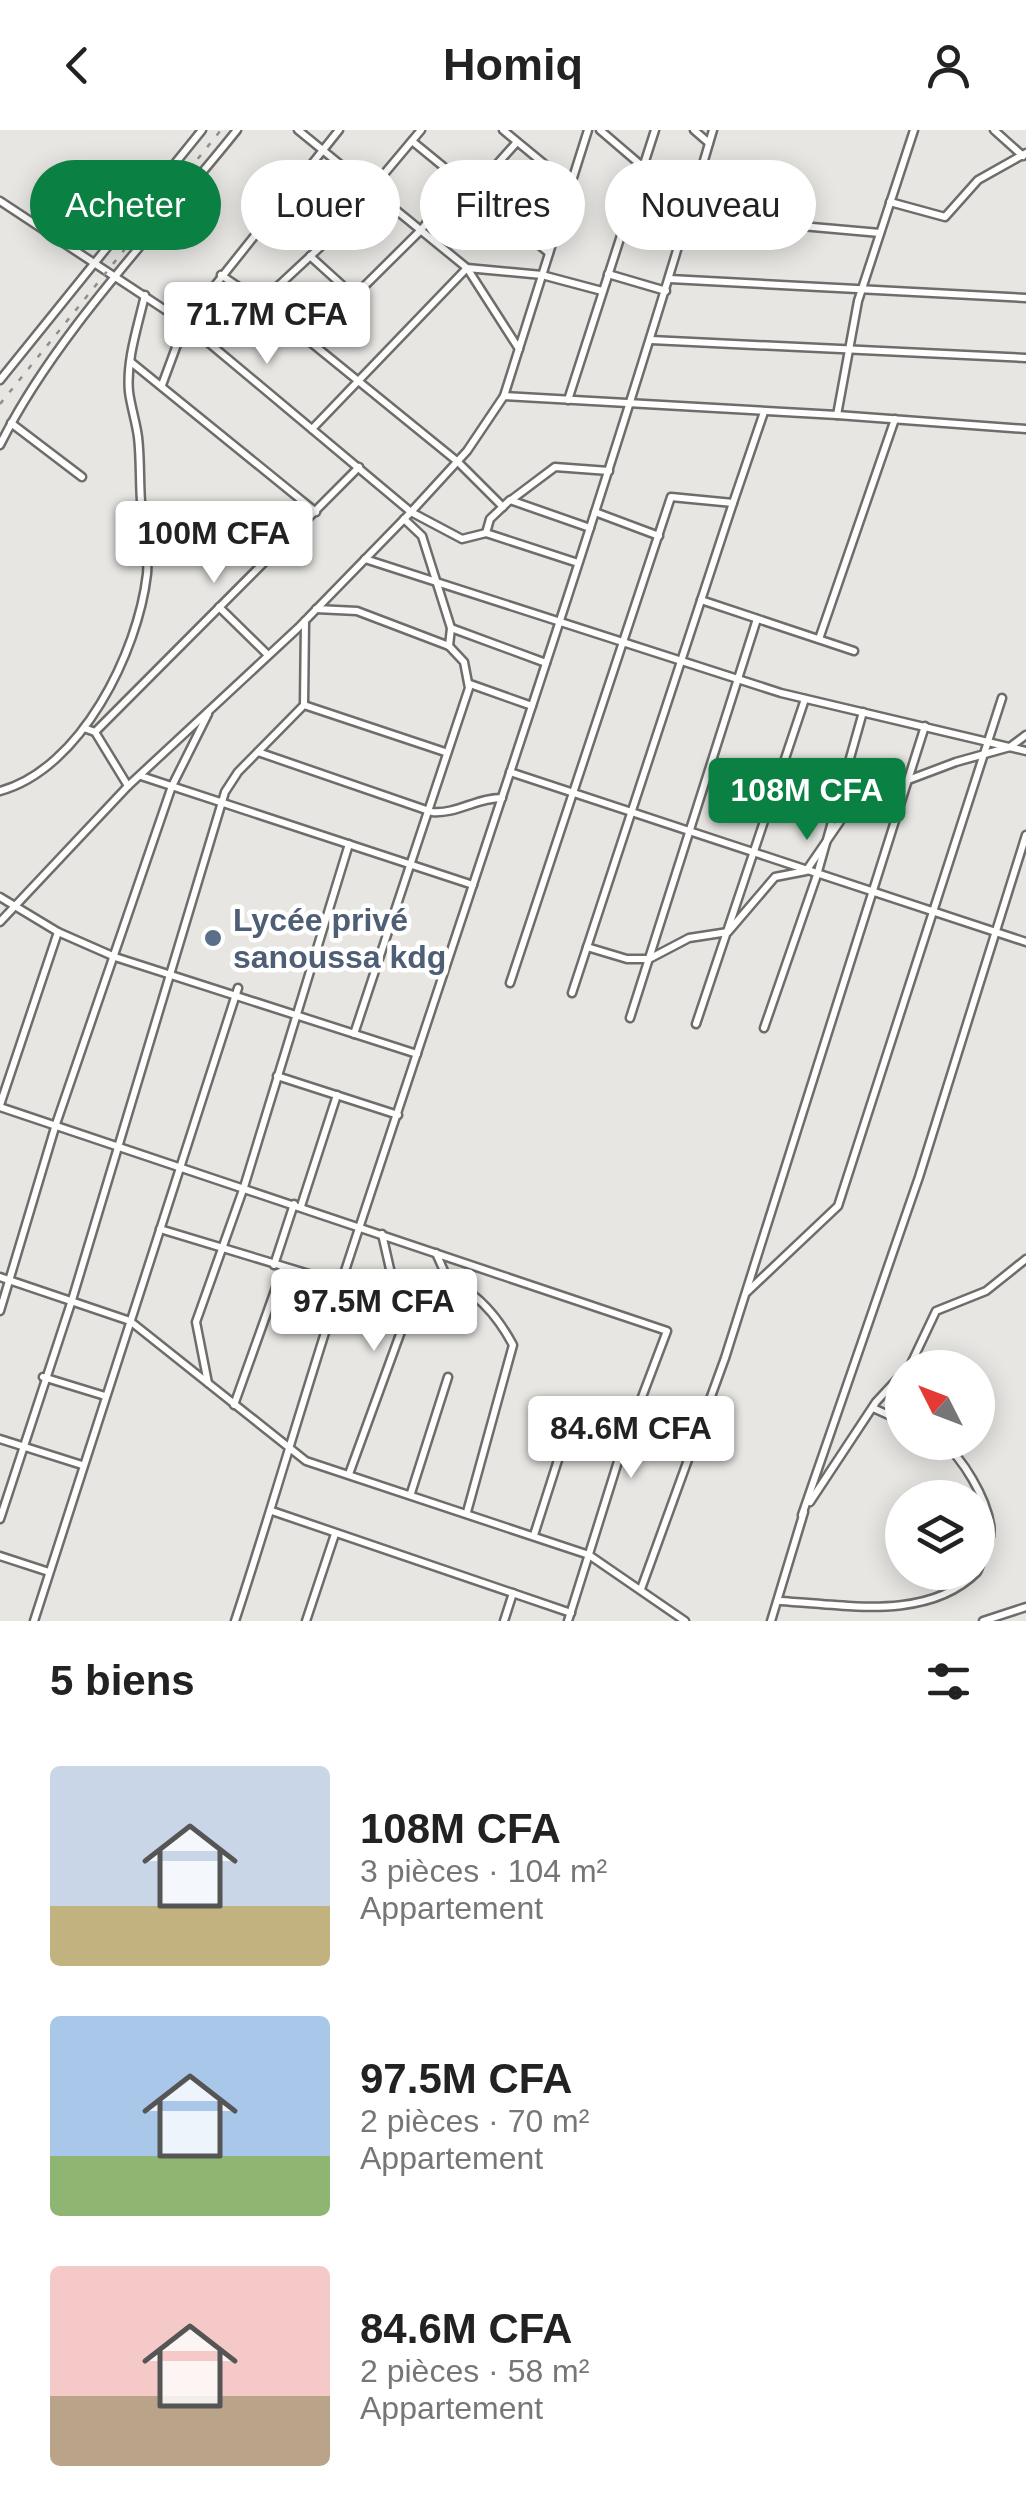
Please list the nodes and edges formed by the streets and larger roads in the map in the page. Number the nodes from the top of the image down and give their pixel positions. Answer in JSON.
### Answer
{"nodes":[{"id":1,"x":202,"y":130,"type":"edge"},
{"id":2,"x":236,"y":130,"type":"edge"},
{"id":3,"x":298,"y":130,"type":"edge"},
{"id":4,"x":339,"y":130,"type":"edge"},
{"id":5,"x":421,"y":130,"type":"edge"},
{"id":6,"x":504,"y":130,"type":"edge"},
{"id":7,"x":588,"y":130,"type":"edge"},
{"id":8,"x":600,"y":130,"type":"edge"},
{"id":9,"x":655,"y":130,"type":"edge"},
{"id":10,"x":694,"y":130,"type":"edge"},
{"id":11,"x":713,"y":130,"type":"edge"},
{"id":12,"x":914,"y":130,"type":"edge"},
{"id":13,"x":994,"y":130,"type":"edge"},
{"id":14,"x":412,"y":141,"type":"junction"},
{"id":15,"x":518,"y":142,"type":"junction"},
{"id":16,"x":709,"y":143,"type":"junction"},
{"id":17,"x":322,"y":151,"type":"junction"},
{"id":18,"x":1025,"y":155,"type":"edge"},
{"id":19,"x":334,"y":160,"type":"edge"},
{"id":20,"x":396,"y":160,"type":"edge"},
{"id":21,"x":435,"y":160,"type":"edge"},
{"id":22,"x":501,"y":160,"type":"edge"},
{"id":23,"x":539,"y":160,"type":"edge"},
{"id":24,"x":578,"y":160,"type":"edge"},
{"id":25,"x":635,"y":160,"type":"edge"},
{"id":26,"x":644,"y":160,"type":"edge"},
{"id":27,"x":706,"y":160,"type":"edge"},
{"id":28,"x":0,"y":202,"type":"edge"},
{"id":29,"x":890,"y":202,"type":"junction"},
{"id":30,"x":400,"y":213,"type":"edge"},
{"id":31,"x":816,"y":227,"type":"edge"},
{"id":32,"x":420,"y":230,"type":"joint"},
{"id":33,"x":880,"y":233,"type":"junction"},
{"id":34,"x":316,"y":250,"type":"edge"},
{"id":35,"x":445,"y":250,"type":"edge"},
{"id":36,"x":544,"y":250,"type":"edge"},
{"id":37,"x":550,"y":250,"type":"edge"},
{"id":38,"x":616,"y":250,"type":"edge"},
{"id":39,"x":679,"y":250,"type":"edge"},
{"id":40,"x":549,"y":254,"type":"junction"},
{"id":41,"x":310,"y":256,"type":"junction"},
{"id":42,"x":95,"y":262,"type":"junction"},
{"id":43,"x":467,"y":268,"type":"junction"},
{"id":44,"x":608,"y":274,"type":"junction"},
{"id":45,"x":221,"y":275,"type":"junction"},
{"id":46,"x":542,"y":275,"type":"junction"},
{"id":47,"x":119,"y":276,"type":"junction"},
{"id":48,"x":670,"y":278,"type":"junction"},
{"id":49,"x":666,"y":291,"type":"junction"},
{"id":50,"x":862,"y":291,"type":"junction"},
{"id":51,"x":602,"y":292,"type":"junction"},
{"id":52,"x":145,"y":295,"type":"junction"},
{"id":53,"x":354,"y":296,"type":"junction"},
{"id":54,"x":1026,"y":298,"type":"edge"},
{"id":55,"x":261,"y":302,"type":"junction"},
{"id":56,"x":185,"y":322,"type":"junction"},
{"id":57,"x":650,"y":340,"type":"junction"},
{"id":58,"x":308,"y":342,"type":"junction"},
{"id":59,"x":519,"y":348,"type":"junction"},
{"id":60,"x":849,"y":349,"type":"junction"},
{"id":61,"x":1026,"y":358,"type":"edge"},
{"id":62,"x":130,"y":361,"type":"junction"},
{"id":63,"x":0,"y":380,"type":"edge"},
{"id":64,"x":357,"y":382,"type":"junction"},
{"id":65,"x":162,"y":385,"type":"junction"},
{"id":66,"x":504,"y":396,"type":"junction"},
{"id":67,"x":567,"y":400,"type":"junction"},
{"id":68,"x":630,"y":405,"type":"junction"},
{"id":69,"x":764,"y":412,"type":"junction"},
{"id":70,"x":838,"y":415,"type":"junction"},
{"id":71,"x":895,"y":419,"type":"junction"},
{"id":72,"x":11,"y":423,"type":"junction"},
{"id":73,"x":312,"y":428,"type":"junction"},
{"id":74,"x":1026,"y":429,"type":"edge"},
{"id":75,"x":0,"y":445,"type":"edge"},
{"id":76,"x":458,"y":462,"type":"junction"},
{"id":77,"x":358,"y":468,"type":"junction"},
{"id":78,"x":609,"y":471,"type":"junction"},
{"id":79,"x":82,"y":477,"type":"dead end"},
{"id":80,"x":510,"y":500,"type":"junction"},
{"id":81,"x":732,"y":503,"type":"junction"},
{"id":82,"x":503,"y":508,"type":"junction"},
{"id":83,"x":316,"y":512,"type":"junction"},
{"id":84,"x":412,"y":512,"type":"junction"},
{"id":85,"x":595,"y":512,"type":"junction"},
{"id":86,"x":404,"y":520,"type":"junction"},
{"id":87,"x":590,"y":528,"type":"junction"},
{"id":88,"x":486,"y":533,"type":"junction"},
{"id":89,"x":659,"y":536,"type":"junction"},
{"id":90,"x":364,"y":559,"type":"junction"},
{"id":91,"x":578,"y":564,"type":"junction"},
{"id":92,"x":436,"y":582,"type":"junction"},
{"id":93,"x":701,"y":600,"type":"junction"},
{"id":94,"x":219,"y":607,"type":"junction"},
{"id":95,"x":316,"y":609,"type":"junction"},
{"id":96,"x":757,"y":618,"type":"junction"},
{"id":97,"x":305,"y":620,"type":"junction"},
{"id":98,"x":560,"y":621,"type":"junction"},
{"id":99,"x":451,"y":628,"type":"junction"},
{"id":100,"x":819,"y":639,"type":"junction"},
{"id":101,"x":623,"y":641,"type":"junction"},
{"id":102,"x":449,"y":646,"type":"junction"},
{"id":103,"x":854,"y":650,"type":"dead end"},
{"id":104,"x":268,"y":656,"type":"junction"},
{"id":105,"x":682,"y":659,"type":"junction"},
{"id":106,"x":546,"y":663,"type":"junction"},
{"id":107,"x":738,"y":678,"type":"junction"},
{"id":108,"x":468,"y":684,"type":"junction"},
{"id":109,"x":1002,"y":698,"type":"dead end"},
{"id":110,"x":805,"y":699,"type":"junction"},
{"id":111,"x":304,"y":704,"type":"junction"},
{"id":112,"x":532,"y":706,"type":"junction"},
{"id":113,"x":210,"y":709,"type":"junction"},
{"id":114,"x":863,"y":712,"type":"junction"},
{"id":115,"x":925,"y":726,"type":"junction"},
{"id":116,"x":84,"y":728,"type":"junction"},
{"id":117,"x":95,"y":732,"type":"junction"},
{"id":118,"x":1026,"y":735,"type":"edge"},
{"id":119,"x":987,"y":742,"type":"junction"},
{"id":120,"x":1010,"y":747,"type":"junction"},
{"id":121,"x":1026,"y":751,"type":"edge"},
{"id":122,"x":258,"y":752,"type":"junction"},
{"id":123,"x":445,"y":752,"type":"junction"},
{"id":124,"x":984,"y":754,"type":"junction"},
{"id":125,"x":510,"y":772,"type":"junction"},
{"id":126,"x":141,"y":776,"type":"junction"},
{"id":127,"x":907,"y":782,"type":"junction"},
{"id":128,"x":128,"y":786,"type":"junction"},
{"id":129,"x":172,"y":786,"type":"junction"},
{"id":130,"x":0,"y":791,"type":"edge"},
{"id":131,"x":572,"y":793,"type":"junction"},
{"id":132,"x":502,"y":798,"type":"junction"},
{"id":133,"x":221,"y":802,"type":"junction"},
{"id":134,"x":432,"y":812,"type":"junction"},
{"id":135,"x":631,"y":813,"type":"junction"},
{"id":136,"x":689,"y":832,"type":"junction"},
{"id":137,"x":1026,"y":836,"type":"edge"},
{"id":138,"x":349,"y":844,"type":"junction"},
{"id":139,"x":823,"y":852,"type":"junction"},
{"id":140,"x":754,"y":854,"type":"junction"},
{"id":141,"x":412,"y":865,"type":"junction"},
{"id":142,"x":806,"y":872,"type":"junction"},
{"id":143,"x":817,"y":875,"type":"junction"},
{"id":144,"x":473,"y":885,"type":"junction"},
{"id":145,"x":872,"y":894,"type":"junction"},
{"id":146,"x":0,"y":898,"type":"edge"},
{"id":147,"x":14,"y":908,"type":"junction"},
{"id":148,"x":932,"y":913,"type":"junction"},
{"id":149,"x":0,"y":922,"type":"edge"},
{"id":150,"x":58,"y":932,"type":"junction"},
{"id":151,"x":728,"y":932,"type":"junction"},
{"id":152,"x":997,"y":933,"type":"junction"},
{"id":153,"x":1026,"y":942,"type":"edge"},
{"id":154,"x":586,"y":947,"type":"junction"},
{"id":155,"x":114,"y":957,"type":"junction"},
{"id":156,"x":649,"y":958,"type":"junction"},
{"id":157,"x":170,"y":973,"type":"junction"},
{"id":158,"x":510,"y":982,"type":"dead end"},
{"id":159,"x":237,"y":992,"type":"junction"},
{"id":160,"x":572,"y":993,"type":"dead end"},
{"id":161,"x":296,"y":1015,"type":"junction"},
{"id":162,"x":630,"y":1018,"type":"dead end"},
{"id":163,"x":696,"y":1024,"type":"dead end"},
{"id":164,"x":764,"y":1028,"type":"dead end"},
{"id":165,"x":354,"y":1034,"type":"junction"},
{"id":166,"x":417,"y":1054,"type":"junction"},
{"id":167,"x":277,"y":1076,"type":"junction"},
{"id":168,"x":337,"y":1095,"type":"junction"},
{"id":169,"x":0,"y":1106,"type":"edge"},
{"id":170,"x":398,"y":1115,"type":"junction"},
{"id":171,"x":56,"y":1124,"type":"junction"},
{"id":172,"x":118,"y":1145,"type":"junction"},
{"id":173,"x":180,"y":1168,"type":"junction"},
{"id":174,"x":244,"y":1187,"type":"junction"},
{"id":175,"x":298,"y":1205,"type":"junction"},
{"id":176,"x":361,"y":1226,"type":"junction"},
{"id":177,"x":160,"y":1230,"type":"junction"},
{"id":178,"x":382,"y":1234,"type":"junction"},
{"id":179,"x":222,"y":1248,"type":"junction"},
{"id":180,"x":436,"y":1252,"type":"junction"},
{"id":181,"x":1026,"y":1259,"type":"edge"},
{"id":182,"x":278,"y":1267,"type":"junction"},
{"id":183,"x":0,"y":1277,"type":"edge"},
{"id":184,"x":10,"y":1280,"type":"junction"},
{"id":185,"x":340,"y":1284,"type":"junction"},
{"id":186,"x":746,"y":1293,"type":"junction"},
{"id":187,"x":72,"y":1300,"type":"junction"},
{"id":188,"x":396,"y":1300,"type":"junction"},
{"id":189,"x":0,"y":1311,"type":"edge"},
{"id":190,"x":130,"y":1322,"type":"junction"},
{"id":191,"x":918,"y":1350,"type":"edge"},
{"id":192,"x":43,"y":1377,"type":"junction"},
{"id":193,"x":448,"y":1378,"type":"dead end"},
{"id":194,"x":208,"y":1384,"type":"junction"},
{"id":195,"x":885,"y":1394,"type":"edge"},
{"id":196,"x":105,"y":1396,"type":"junction"},
{"id":197,"x":234,"y":1405,"type":"junction"},
{"id":198,"x":873,"y":1408,"type":"junction"},
{"id":199,"x":885,"y":1413,"type":"edge"},
{"id":200,"x":0,"y":1439,"type":"edge"},
{"id":201,"x":22,"y":1446,"type":"junction"},
{"id":202,"x":292,"y":1451,"type":"junction"},
{"id":203,"x":558,"y":1460,"type":"dead end"},
{"id":204,"x":82,"y":1465,"type":"junction"},
{"id":205,"x":350,"y":1474,"type":"junction"},
{"id":206,"x":411,"y":1494,"type":"junction"},
{"id":207,"x":272,"y":1510,"type":"junction"},
{"id":208,"x":467,"y":1512,"type":"junction"},
{"id":209,"x":802,"y":1515,"type":"junction"},
{"id":210,"x":0,"y":1519,"type":"edge"},
{"id":211,"x":336,"y":1534,"type":"junction"},
{"id":212,"x":534,"y":1535,"type":"junction"},
{"id":213,"x":589,"y":1555,"type":"junction"},
{"id":214,"x":0,"y":1556,"type":"edge"},
{"id":215,"x":49,"y":1572,"type":"junction"},
{"id":216,"x":641,"y":1589,"type":"junction"},
{"id":217,"x":964,"y":1590,"type":"edge"},
{"id":218,"x":514,"y":1593,"type":"junction"},
{"id":219,"x":780,"y":1600,"type":"junction"},
{"id":220,"x":1026,"y":1607,"type":"edge"},
{"id":221,"x":569,"y":1617,"type":"edge"},
{"id":222,"x":34,"y":1621,"type":"edge"},
{"id":223,"x":235,"y":1621,"type":"edge"},
{"id":224,"x":306,"y":1621,"type":"edge"},
{"id":225,"x":504,"y":1621,"type":"edge"},
{"id":226,"x":684,"y":1621,"type":"edge"},
{"id":227,"x":771,"y":1621,"type":"edge"},
{"id":228,"x":983,"y":1621,"type":"edge"}],
"edges":[{"from":1,"to":42,"type":"street"},
{"from":2,"to":47,"type":"street"},
{"from":3,"to":17,"type":"street"},
{"from":4,"to":17,"type":"street"},
{"from":5,"to":14,"type":"street"},
{"from":6,"to":15,"type":"street"},
{"from":7,"to":24,"type":"street"},
{"from":8,"to":25,"type":"street"},
{"from":9,"to":26,"type":"street"},
{"from":10,"to":16,"type":"street"},
{"from":11,"to":16,"type":"street"},
{"from":12,"to":29,"type":"street"},
{"from":13,"to":18,"type":"street"},
{"from":14,"to":20,"type":"street"},
{"from":14,"to":21,"type":"street"},
{"from":15,"to":22,"type":"street"},
{"from":15,"to":23,"type":"street"},
{"from":16,"to":27,"type":"street"},
{"from":17,"to":19,"type":"street"},
{"from":17,"to":45,"type":"street"},
{"from":18,"to":29,"type":"street"},
{"from":28,"to":42,"type":"street"},
{"from":29,"to":33,"type":"street"},
{"from":30,"to":32,"type":"street"},
{"from":31,"to":33,"type":"street"},
{"from":32,"to":53,"type":"street"},
{"from":33,"to":50,"type":"street"},
{"from":34,"to":41,"type":"street"},
{"from":35,"to":43,"type":"street"},
{"from":36,"to":40,"type":"street"},
{"from":37,"to":40,"type":"street"},
{"from":38,"to":44,"type":"street"},
{"from":39,"to":48,"type":"street"},
{"from":40,"to":46,"type":"street"},
{"from":41,"to":53,"type":"street"},
{"from":41,"to":55,"type":"street"},
{"from":42,"to":47,"type":"street"},
{"from":42,"to":63,"type":"street"},
{"from":43,"to":46,"type":"street"},
{"from":43,"to":59,"type":"street"},
{"from":43,"to":64,"type":"street"},
{"from":44,"to":49,"type":"street"},
{"from":44,"to":51,"type":"street"},
{"from":45,"to":55,"type":"street"},
{"from":45,"to":56,"type":"street"},
{"from":46,"to":51,"type":"street"},
{"from":46,"to":59,"type":"street"},
{"from":47,"to":52,"type":"street"},
{"from":47,"to":72,"type":"street"},
{"from":48,"to":49,"type":"street"},
{"from":48,"to":50,"type":"street"},
{"from":49,"to":57,"type":"street"},
{"from":50,"to":54,"type":"street"},
{"from":50,"to":60,"type":"street"},
{"from":51,"to":67,"type":"street"},
{"from":52,"to":56,"type":"street"},
{"from":52,"to":62,"type":"street"},
{"from":53,"to":58,"type":"street"},
{"from":55,"to":58,"type":"street"},
{"from":56,"to":65,"type":"street"},
{"from":56,"to":73,"type":"street"},
{"from":57,"to":60,"type":"street"},
{"from":57,"to":68,"type":"street"},
{"from":58,"to":64,"type":"street"},
{"from":59,"to":66,"type":"street"},
{"from":60,"to":61,"type":"street"},
{"from":60,"to":70,"type":"street"},
{"from":62,"to":65,"type":"street"},
{"from":62,"to":116,"type":"street"},
{"from":64,"to":73,"type":"street"},
{"from":64,"to":76,"type":"street"},
{"from":65,"to":83,"type":"street"},
{"from":66,"to":67,"type":"street"},
{"from":66,"to":76,"type":"street"},
{"from":67,"to":68,"type":"street"},
{"from":68,"to":69,"type":"street"},
{"from":68,"to":78,"type":"street"},
{"from":69,"to":70,"type":"street"},
{"from":69,"to":81,"type":"street"},
{"from":70,"to":71,"type":"street"},
{"from":71,"to":74,"type":"street"},
{"from":71,"to":100,"type":"street"},
{"from":72,"to":75,"type":"street"},
{"from":72,"to":79,"type":"street"},
{"from":73,"to":77,"type":"street"},
{"from":76,"to":82,"type":"street"},
{"from":76,"to":84,"type":"street"},
{"from":77,"to":83,"type":"street"},
{"from":77,"to":84,"type":"street"},
{"from":78,"to":80,"type":"street"},
{"from":78,"to":85,"type":"street"},
{"from":80,"to":82,"type":"street"},
{"from":80,"to":87,"type":"street"},
{"from":81,"to":89,"type":"street"},
{"from":81,"to":93,"type":"street"},
{"from":82,"to":88,"type":"street"},
{"from":83,"to":94,"type":"street"},
{"from":84,"to":86,"type":"street"},
{"from":84,"to":88,"type":"street"},
{"from":85,"to":87,"type":"street"},
{"from":85,"to":89,"type":"street"},
{"from":86,"to":90,"type":"street"},
{"from":86,"to":92,"type":"street"},
{"from":87,"to":91,"type":"street"},
{"from":88,"to":91,"type":"street"},
{"from":89,"to":101,"type":"street"},
{"from":90,"to":92,"type":"street"},
{"from":90,"to":95,"type":"street"},
{"from":91,"to":98,"type":"street"},
{"from":92,"to":98,"type":"street"},
{"from":92,"to":99,"type":"street"},
{"from":93,"to":96,"type":"street"},
{"from":93,"to":105,"type":"street"},
{"from":94,"to":104,"type":"street"},
{"from":94,"to":117,"type":"street"},
{"from":95,"to":97,"type":"street"},
{"from":95,"to":102,"type":"street"},
{"from":96,"to":100,"type":"street"},
{"from":96,"to":107,"type":"street"},
{"from":97,"to":104,"type":"street"},
{"from":97,"to":111,"type":"street"},
{"from":98,"to":101,"type":"street"},
{"from":98,"to":106,"type":"street"},
{"from":99,"to":102,"type":"street"},
{"from":99,"to":106,"type":"street"},
{"from":100,"to":103,"type":"street"},
{"from":101,"to":105,"type":"street"},
{"from":101,"to":131,"type":"street"},
{"from":102,"to":108,"type":"street"},
{"from":104,"to":113,"type":"street"},
{"from":105,"to":107,"type":"street"},
{"from":105,"to":135,"type":"street"},
{"from":106,"to":112,"type":"street"},
{"from":107,"to":110,"type":"street"},
{"from":107,"to":136,"type":"street"},
{"from":108,"to":112,"type":"street"},
{"from":108,"to":123,"type":"street"},
{"from":109,"to":119,"type":"street"},
{"from":110,"to":114,"type":"street"},
{"from":110,"to":140,"type":"street"},
{"from":111,"to":122,"type":"street"},
{"from":111,"to":123,"type":"street"},
{"from":112,"to":125,"type":"street"},
{"from":113,"to":126,"type":"street"},
{"from":113,"to":129,"type":"street"},
{"from":114,"to":115,"type":"street"},
{"from":114,"to":139,"type":"street"},
{"from":115,"to":119,"type":"street"},
{"from":115,"to":127,"type":"street"},
{"from":116,"to":117,"type":"street"},
{"from":116,"to":130,"type":"street"},
{"from":117,"to":128,"type":"street"},
{"from":118,"to":120,"type":"street"},
{"from":119,"to":120,"type":"street"},
{"from":119,"to":124,"type":"street"},
{"from":120,"to":121,"type":"street"},
{"from":120,"to":124,"type":"street"},
{"from":122,"to":133,"type":"street"},
{"from":122,"to":134,"type":"street"},
{"from":123,"to":134,"type":"street"},
{"from":124,"to":127,"type":"street"},
{"from":124,"to":148,"type":"street"},
{"from":125,"to":131,"type":"street"},
{"from":125,"to":132,"type":"street"},
{"from":126,"to":128,"type":"street"},
{"from":126,"to":129,"type":"street"},
{"from":127,"to":139,"type":"street"},
{"from":127,"to":145,"type":"street"},
{"from":128,"to":147,"type":"street"},
{"from":129,"to":133,"type":"street"},
{"from":129,"to":155,"type":"street"},
{"from":131,"to":135,"type":"street"},
{"from":131,"to":158,"type":"street"},
{"from":132,"to":134,"type":"street"},
{"from":132,"to":144,"type":"street"},
{"from":133,"to":138,"type":"street"},
{"from":133,"to":157,"type":"street"},
{"from":134,"to":141,"type":"street"},
{"from":135,"to":136,"type":"street"},
{"from":135,"to":154,"type":"street"},
{"from":136,"to":140,"type":"street"},
{"from":136,"to":156,"type":"street"},
{"from":137,"to":152,"type":"street"},
{"from":138,"to":141,"type":"street"},
{"from":138,"to":161,"type":"street"},
{"from":139,"to":142,"type":"street"},
{"from":139,"to":143,"type":"street"},
{"from":140,"to":142,"type":"street"},
{"from":140,"to":151,"type":"street"},
{"from":141,"to":144,"type":"street"},
{"from":141,"to":165,"type":"street"},
{"from":142,"to":143,"type":"street"},
{"from":142,"to":151,"type":"street"},
{"from":143,"to":145,"type":"street"},
{"from":143,"to":164,"type":"street"},
{"from":144,"to":166,"type":"street"},
{"from":145,"to":148,"type":"street"},
{"from":145,"to":186,"type":"street"},
{"from":146,"to":147,"type":"street"},
{"from":147,"to":149,"type":"street"},
{"from":147,"to":150,"type":"street"},
{"from":148,"to":152,"type":"street"},
{"from":148,"to":186,"type":"street"},
{"from":150,"to":155,"type":"street"},
{"from":150,"to":169,"type":"street"},
{"from":151,"to":156,"type":"street"},
{"from":151,"to":163,"type":"street"},
{"from":152,"to":153,"type":"street"},
{"from":152,"to":209,"type":"street"},
{"from":154,"to":156,"type":"street"},
{"from":154,"to":160,"type":"street"},
{"from":155,"to":157,"type":"street"},
{"from":155,"to":171,"type":"street"},
{"from":156,"to":162,"type":"street"},
{"from":157,"to":159,"type":"street"},
{"from":157,"to":172,"type":"street"},
{"from":159,"to":161,"type":"street"},
{"from":159,"to":173,"type":"street"},
{"from":161,"to":165,"type":"street"},
{"from":161,"to":167,"type":"street"},
{"from":165,"to":166,"type":"street"},
{"from":166,"to":170,"type":"street"},
{"from":167,"to":168,"type":"street"},
{"from":167,"to":174,"type":"street"},
{"from":168,"to":170,"type":"street"},
{"from":168,"to":175,"type":"street"},
{"from":169,"to":171,"type":"street"},
{"from":170,"to":176,"type":"street"},
{"from":171,"to":172,"type":"street"},
{"from":171,"to":184,"type":"street"},
{"from":172,"to":173,"type":"street"},
{"from":172,"to":187,"type":"street"},
{"from":173,"to":174,"type":"street"},
{"from":173,"to":177,"type":"street"},
{"from":174,"to":175,"type":"street"},
{"from":174,"to":179,"type":"street"},
{"from":175,"to":176,"type":"street"},
{"from":175,"to":182,"type":"street"},
{"from":176,"to":178,"type":"street"},
{"from":176,"to":185,"type":"street"},
{"from":177,"to":179,"type":"street"},
{"from":177,"to":190,"type":"street"},
{"from":178,"to":180,"type":"street"},
{"from":178,"to":188,"type":"street"},
{"from":179,"to":182,"type":"street"},
{"from":179,"to":194,"type":"street"},
{"from":180,"to":208,"type":"street"},
{"from":180,"to":213,"type":"street"},
{"from":181,"to":191,"type":"street"},
{"from":182,"to":185,"type":"street"},
{"from":182,"to":197,"type":"street"},
{"from":183,"to":184,"type":"street"},
{"from":184,"to":187,"type":"street"},
{"from":184,"to":189,"type":"street"},
{"from":185,"to":188,"type":"street"},
{"from":185,"to":202,"type":"street"},
{"from":186,"to":216,"type":"street"},
{"from":187,"to":190,"type":"street"},
{"from":187,"to":192,"type":"street"},
{"from":188,"to":205,"type":"street"},
{"from":190,"to":194,"type":"street"},
{"from":190,"to":196,"type":"street"},
{"from":192,"to":196,"type":"street"},
{"from":192,"to":201,"type":"street"},
{"from":193,"to":206,"type":"street"},
{"from":194,"to":197,"type":"street"},
{"from":195,"to":198,"type":"street"},
{"from":196,"to":204,"type":"street"},
{"from":197,"to":202,"type":"street"},
{"from":198,"to":199,"type":"street"},
{"from":198,"to":209,"type":"street"},
{"from":200,"to":201,"type":"street"},
{"from":201,"to":204,"type":"street"},
{"from":201,"to":210,"type":"street"},
{"from":202,"to":205,"type":"street"},
{"from":202,"to":207,"type":"street"},
{"from":203,"to":212,"type":"street"},
{"from":204,"to":215,"type":"street"},
{"from":205,"to":206,"type":"street"},
{"from":206,"to":208,"type":"street"},
{"from":207,"to":211,"type":"street"},
{"from":207,"to":223,"type":"street"},
{"from":208,"to":212,"type":"street"},
{"from":209,"to":219,"type":"street"},
{"from":211,"to":218,"type":"street"},
{"from":211,"to":224,"type":"street"},
{"from":212,"to":213,"type":"street"},
{"from":213,"to":216,"type":"street"},
{"from":213,"to":221,"type":"street"},
{"from":214,"to":215,"type":"street"},
{"from":215,"to":222,"type":"street"},
{"from":216,"to":226,"type":"street"},
{"from":217,"to":219,"type":"street"},
{"from":218,"to":221,"type":"street"},
{"from":218,"to":225,"type":"street"},
{"from":219,"to":227,"type":"street"},
{"from":220,"to":228,"type":"street"}]}
